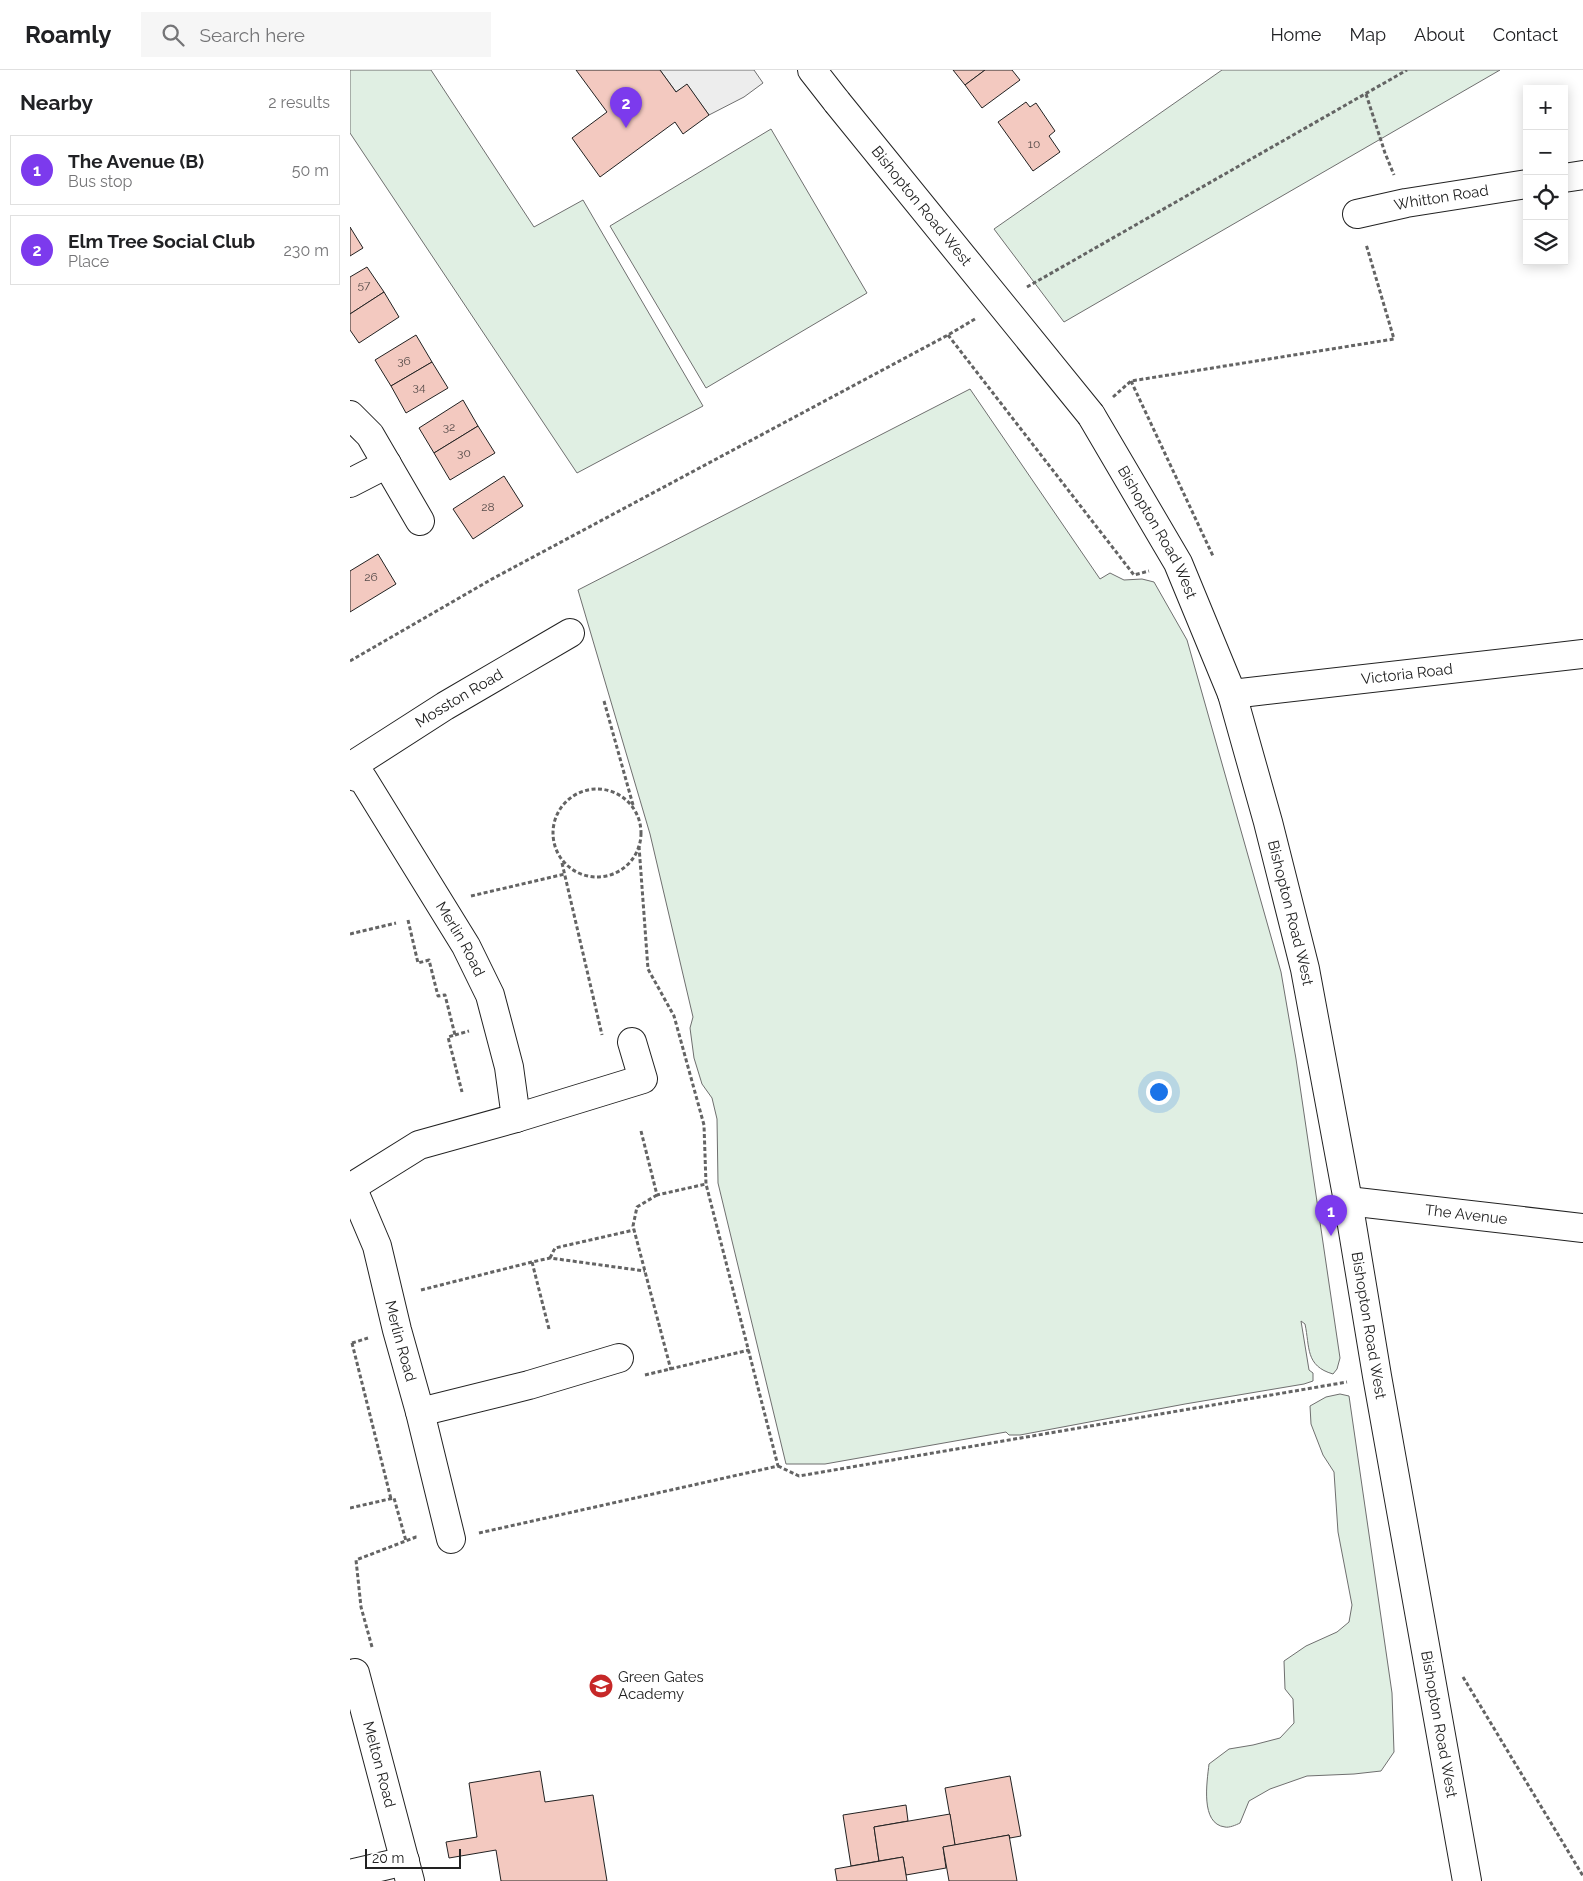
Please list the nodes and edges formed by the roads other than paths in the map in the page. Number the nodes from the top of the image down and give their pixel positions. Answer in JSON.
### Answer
{"nodes":[{"id":1,"x":812,"y":70,"type":"edge"},
{"id":2,"x":1583,"y":175,"type":"edge"},
{"id":3,"x":1568,"y":177,"type":"edge"},
{"id":4,"x":1523,"y":185,"type":"edge"},
{"id":5,"x":1357,"y":214,"type":"road end"},
{"id":6,"x":350,"y":415,"type":"edge"},
{"id":7,"x":387,"y":464,"type":"junction"},
{"id":8,"x":350,"y":483,"type":"edge"},
{"id":9,"x":420,"y":521,"type":"dead end"},
{"id":10,"x":570,"y":633,"type":"dead end"},
{"id":11,"x":1583,"y":654,"type":"edge"},
{"id":12,"x":1232,"y":694,"type":"junction"},
{"id":13,"x":354,"y":774,"type":"edge"},
{"id":14,"x":632,"y":1042,"type":"road end"},
{"id":15,"x":516,"y":1118,"type":"junction"},
{"id":16,"x":351,"y":1187,"type":"edge"},
{"id":17,"x":1348,"y":1201,"type":"junction"},
{"id":18,"x":1583,"y":1228,"type":"edge"},
{"id":19,"x":619,"y":1358,"type":"road end"},
{"id":20,"x":420,"y":1412,"type":"junction"},
{"id":21,"x":451,"y":1539,"type":"road end"},
{"id":22,"x":353,"y":1674,"type":"edge"},
{"id":23,"x":408,"y":1871,"type":"edge"},
{"id":24,"x":350,"y":1874,"type":"edge"},
{"id":25,"x":1467,"y":1881,"type":"edge"}],
"edges":[{"from":1,"to":12,"type":"street","name":"Bishopton Road West","bridge":true},
{"from":2,"to":3,"type":"street"},
{"from":4,"to":5,"type":"street","name":"Whitton Road"},
{"from":6,"to":7,"type":"street"},
{"from":7,"to":8,"type":"street"},
{"from":7,"to":9,"type":"street"},
{"from":10,"to":13,"type":"street","name":"Mosston Road"},
{"from":11,"to":12,"type":"street","name":"Victoria Road"},
{"from":12,"to":17,"type":"street","name":"Bishopton Road West"},
{"from":13,"to":15,"type":"street","name":"Merlin Road"},
{"from":14,"to":15,"type":"street","name":"Merlin Road"},
{"from":15,"to":16,"type":"street","name":"Merlin Road"},
{"from":16,"to":20,"type":"street","name":"Merlin Road"},
{"from":17,"to":18,"type":"street","name":"The Avenue"},
{"from":17,"to":25,"type":"street","name":"Bishopton Road West"},
{"from":19,"to":20,"type":"street"},
{"from":20,"to":21,"type":"street","name":"Merlin Road"},
{"from":22,"to":23,"type":"street","name":"Melton Road"},
{"from":23,"to":24,"type":"street","name":"Melton Road"}]}
